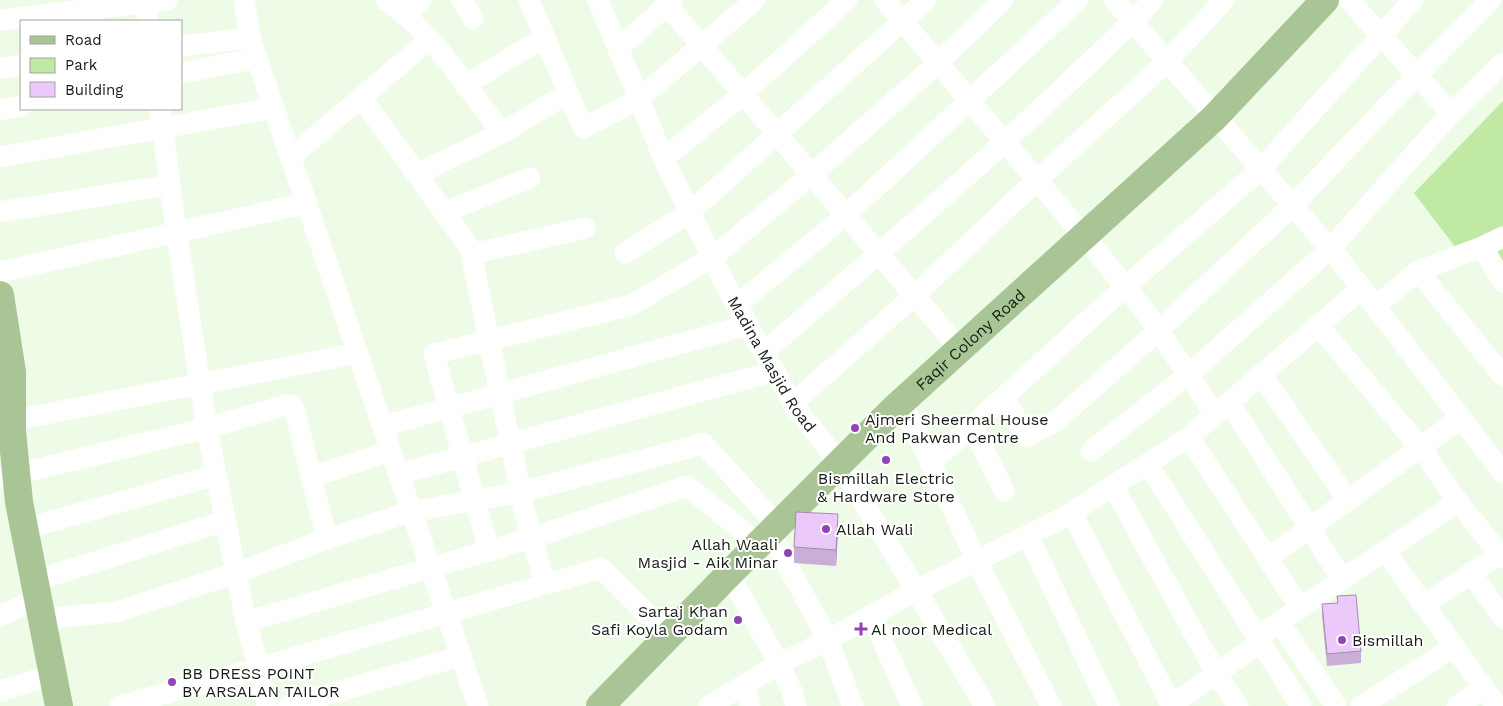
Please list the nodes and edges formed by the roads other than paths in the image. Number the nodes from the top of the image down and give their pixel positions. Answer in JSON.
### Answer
{"nodes":[{"id":1,"x":167,"y":0,"type":"edge"},
{"id":2,"x":244,"y":0,"type":"edge"},
{"id":3,"x":386,"y":0,"type":"edge"},
{"id":4,"x":421,"y":0,"type":"edge"},
{"id":5,"x":462,"y":0,"type":"edge"},
{"id":6,"x":529,"y":0,"type":"edge"},
{"id":7,"x":598,"y":0,"type":"edge"},
{"id":8,"x":755,"y":0,"type":"edge"},
{"id":9,"x":847,"y":0,"type":"edge"},
{"id":10,"x":885,"y":0,"type":"edge"},
{"id":11,"x":926,"y":0,"type":"edge"},
{"id":12,"x":1004,"y":0,"type":"edge"},
{"id":13,"x":1078,"y":0,"type":"edge"},
{"id":14,"x":1114,"y":0,"type":"edge"},
{"id":15,"x":1153,"y":0,"type":"edge"},
{"id":16,"x":1224,"y":0,"type":"edge"},
{"id":17,"x":1325,"y":0,"type":"edge"},
{"id":18,"x":1349,"y":0,"type":"edge"},
{"id":19,"x":1413,"y":0,"type":"edge"},
{"id":20,"x":1491,"y":0,"type":"edge"},
{"id":21,"x":670,"y":3,"type":"edge"},
{"id":22,"x":147,"y":8,"type":"edge"},
{"id":23,"x":405,"y":15,"type":"junction"},
{"id":24,"x":473,"y":19,"type":"dead end"},
{"id":25,"x":0,"y":20,"type":"edge"},
{"id":26,"x":903,"y":22,"type":"junction"},
{"id":27,"x":1133,"y":22,"type":"junction"},
{"id":28,"x":1381,"y":35,"type":"junction"},
{"id":29,"x":545,"y":37,"type":"junction"},
{"id":30,"x":250,"y":38,"type":"junction"},
{"id":31,"x":430,"y":39,"type":"junction"},
{"id":32,"x":702,"y":45,"type":"junction"},
{"id":33,"x":182,"y":46,"type":"edge"},
{"id":34,"x":618,"y":49,"type":"junction"},
{"id":35,"x":257,"y":58,"type":"junction"},
{"id":36,"x":1167,"y":62,"type":"junction"},
{"id":37,"x":938,"y":63,"type":"junction"},
{"id":38,"x":1503,"y":63,"type":"edge"},
{"id":39,"x":20,"y":65,"type":"edge"},
{"id":40,"x":0,"y":68,"type":"edge"},
{"id":41,"x":182,"y":74,"type":"edge"},
{"id":42,"x":1417,"y":75,"type":"junction"},
{"id":43,"x":465,"y":85,"type":"junction"},
{"id":44,"x":569,"y":95,"type":"junction"},
{"id":45,"x":742,"y":95,"type":"junction"},
{"id":46,"x":362,"y":97,"type":"junction"},
{"id":47,"x":639,"y":99,"type":"junction"},
{"id":48,"x":970,"y":101,"type":"junction"},
{"id":49,"x":20,"y":106,"type":"edge"},
{"id":50,"x":274,"y":108,"type":"junction"},
{"id":51,"x":0,"y":110,"type":"edge"},
{"id":52,"x":1452,"y":113,"type":"junction"},
{"id":53,"x":161,"y":118,"type":"edge"},
{"id":54,"x":1214,"y":118,"type":"junction"},
{"id":55,"x":502,"y":133,"type":"junction"},
{"id":56,"x":776,"y":134,"type":"junction"},
{"id":57,"x":1005,"y":142,"type":"junction"},
{"id":58,"x":0,"y":157,"type":"edge"},
{"id":59,"x":291,"y":157,"type":"junction"},
{"id":60,"x":664,"y":158,"type":"junction"},
{"id":61,"x":1260,"y":170,"type":"junction"},
{"id":62,"x":417,"y":174,"type":"junction"},
{"id":63,"x":811,"y":175,"type":"junction"},
{"id":64,"x":530,"y":178,"type":"dead end"},
{"id":65,"x":1037,"y":180,"type":"junction"},
{"id":66,"x":170,"y":185,"type":"junction"},
{"id":67,"x":307,"y":203,"type":"junction"},
{"id":68,"x":1292,"y":206,"type":"junction"},
{"id":69,"x":0,"y":212,"type":"edge"},
{"id":70,"x":445,"y":212,"type":"junction"},
{"id":71,"x":690,"y":212,"type":"junction"},
{"id":72,"x":845,"y":216,"type":"junction"},
{"id":73,"x":585,"y":228,"type":"dead end"},
{"id":74,"x":176,"y":232,"type":"junction"},
{"id":75,"x":1084,"y":236,"type":"junction"},
{"id":76,"x":1503,"y":237,"type":"edge"},
{"id":77,"x":1482,"y":247,"type":"junction"},
{"id":78,"x":1330,"y":249,"type":"junction"},
{"id":79,"x":625,"y":253,"type":"dead end"},
{"id":80,"x":472,"y":254,"type":"junction"},
{"id":81,"x":878,"y":254,"type":"junction"},
{"id":82,"x":712,"y":258,"type":"junction"},
{"id":83,"x":1418,"y":271,"type":"junction"},
{"id":84,"x":0,"y":272,"type":"edge"},
{"id":85,"x":1503,"y":282,"type":"edge"},
{"id":86,"x":1125,"y":287,"type":"junction"},
{"id":87,"x":1361,"y":289,"type":"junction"},
{"id":88,"x":914,"y":296,"type":"junction"},
{"id":89,"x":1,"y":303,"type":"edge"},
{"id":90,"x":737,"y":305,"type":"junction"},
{"id":91,"x":1375,"y":307,"type":"junction"},
{"id":92,"x":748,"y":325,"type":"junction"},
{"id":93,"x":1318,"y":325,"type":"junction"},
{"id":94,"x":1158,"y":331,"type":"junction"},
{"id":95,"x":489,"y":340,"type":"junction"},
{"id":96,"x":960,"y":349,"type":"junction"},
{"id":97,"x":358,"y":352,"type":"junction"},
{"id":98,"x":764,"y":352,"type":"junction"},
{"id":99,"x":774,"y":371,"type":"junction"},
{"id":100,"x":1262,"y":374,"type":"junction"},
{"id":101,"x":1188,"y":375,"type":"junction"},
{"id":102,"x":1503,"y":376,"type":"edge"},
{"id":103,"x":6,"y":379,"type":"edge"},
{"id":104,"x":201,"y":384,"type":"junction"},
{"id":105,"x":500,"y":393,"type":"junction"},
{"id":106,"x":1004,"y":397,"type":"junction"},
{"id":107,"x":902,"y":402,"type":"junction"},
{"id":108,"x":793,"y":403,"type":"junction"},
{"id":109,"x":449,"y":408,"type":"junction"},
{"id":110,"x":1222,"y":408,"type":"junction"},
{"id":111,"x":1460,"y":418,"type":"junction"},
{"id":112,"x":6,"y":422,"type":"edge"},
{"id":113,"x":383,"y":426,"type":"junction"},
{"id":114,"x":972,"y":426,"type":"junction"},
{"id":115,"x":207,"y":428,"type":"junction"},
{"id":116,"x":1189,"y":437,"type":"junction"},
{"id":117,"x":511,"y":443,"type":"junction"},
{"id":118,"x":1420,"y":447,"type":"junction"},
{"id":119,"x":391,"y":451,"type":"junction"},
{"id":120,"x":1091,"y":451,"type":"dead end"},
{"id":121,"x":463,"y":456,"type":"junction"},
{"id":122,"x":840,"y":463,"type":"junction"},
{"id":123,"x":930,"y":464,"type":"junction"},
{"id":124,"x":1148,"y":464,"type":"junction"},
{"id":125,"x":1503,"y":473,"type":"edge"},
{"id":126,"x":399,"y":474,"type":"junction"},
{"id":127,"x":216,"y":475,"type":"junction"},
{"id":128,"x":8,"y":477,"type":"edge"},
{"id":129,"x":311,"y":477,"type":"junction"},
{"id":130,"x":1113,"y":486,"type":"junction"},
{"id":131,"x":1004,"y":491,"type":"dead end"},
{"id":132,"x":521,"y":492,"type":"junction"},
{"id":133,"x":1348,"y":500,"type":"junction"},
{"id":134,"x":475,"y":501,"type":"junction"},
{"id":135,"x":1458,"y":502,"type":"junction"},
{"id":136,"x":410,"y":512,"type":"junction"},
{"id":137,"x":1072,"y":513,"type":"junction"},
{"id":138,"x":225,"y":521,"type":"junction"},
{"id":139,"x":24,"y":529,"type":"junction"},
{"id":140,"x":1309,"y":529,"type":"junction"},
{"id":141,"x":769,"y":534,"type":"junction"},
{"id":142,"x":1028,"y":536,"type":"junction"},
{"id":143,"x":532,"y":538,"type":"junction"},
{"id":144,"x":327,"y":540,"type":"junction"},
{"id":145,"x":489,"y":551,"type":"junction"},
{"id":146,"x":1385,"y":551,"type":"junction"},
{"id":147,"x":1502,"y":555,"type":"edge"},
{"id":148,"x":1268,"y":558,"type":"junction"},
{"id":149,"x":977,"y":561,"type":"junction"},
{"id":150,"x":430,"y":568,"type":"junction"},
{"id":151,"x":236,"y":573,"type":"junction"},
{"id":152,"x":1471,"y":573,"type":"junction"},
{"id":153,"x":729,"y":574,"type":"junction"},
{"id":154,"x":1342,"y":579,"type":"junction"},
{"id":155,"x":545,"y":584,"type":"junction"},
{"id":156,"x":915,"y":591,"type":"junction"},
{"id":157,"x":38,"y":600,"type":"junction"},
{"id":158,"x":1424,"y":605,"type":"junction"},
{"id":159,"x":1300,"y":608,"type":"junction"},
{"id":160,"x":447,"y":614,"type":"junction"},
{"id":161,"x":871,"y":615,"type":"junction"},
{"id":162,"x":0,"y":616,"type":"edge"},
{"id":163,"x":1503,"y":618,"type":"edge"},
{"id":164,"x":246,"y":622,"type":"junction"},
{"id":165,"x":1279,"y":622,"type":"junction"},
{"id":166,"x":668,"y":636,"type":"junction"},
{"id":167,"x":1259,"y":639,"type":"junction"},
{"id":168,"x":828,"y":640,"type":"junction"},
{"id":169,"x":1454,"y":647,"type":"junction"},
{"id":170,"x":461,"y":656,"type":"junction"},
{"id":171,"x":779,"y":664,"type":"junction"},
{"id":172,"x":259,"y":668,"type":"junction"},
{"id":173,"x":1216,"y":673,"type":"junction"},
{"id":174,"x":53,"y":675,"type":"junction"},
{"id":175,"x":745,"y":685,"type":"junction"},
{"id":176,"x":1484,"y":688,"type":"junction"},
{"id":177,"x":0,"y":691,"type":"edge"},
{"id":178,"x":170,"y":699,"type":"edge"},
{"id":179,"x":59,"y":706,"type":"edge"},
{"id":180,"x":120,"y":706,"type":"edge"},
{"id":181,"x":267,"y":706,"type":"edge"},
{"id":182,"x":288,"y":706,"type":"edge"},
{"id":183,"x":477,"y":706,"type":"edge"},
{"id":184,"x":600,"y":706,"type":"edge"},
{"id":185,"x":709,"y":706,"type":"edge"},
{"id":186,"x":750,"y":706,"type":"edge"},
{"id":187,"x":796,"y":706,"type":"edge"},
{"id":188,"x":853,"y":706,"type":"edge"},
{"id":189,"x":912,"y":706,"type":"edge"},
{"id":190,"x":985,"y":706,"type":"edge"},
{"id":191,"x":1051,"y":706,"type":"edge"},
{"id":192,"x":1109,"y":706,"type":"edge"},
{"id":193,"x":1171,"y":706,"type":"edge"},
{"id":194,"x":1238,"y":706,"type":"edge"},
{"id":195,"x":1301,"y":706,"type":"edge"},
{"id":196,"x":1336,"y":706,"type":"edge"},
{"id":197,"x":1361,"y":706,"type":"edge"},
{"id":198,"x":1457,"y":706,"type":"edge"},
{"id":199,"x":1497,"y":706,"type":"edge"}],
"edges":[{"from":1,"to":22,"type":"street"},
{"from":2,"to":30,"type":"street"},
{"from":3,"to":23,"type":"street"},
{"from":4,"to":23,"type":"street"},
{"from":5,"to":24,"type":"street"},
{"from":6,"to":29,"type":"street"},
{"from":7,"to":34,"type":"street","name":"Madina Masjid Road"},
{"from":8,"to":32,"type":"street"},
{"from":9,"to":45,"type":"street"},
{"from":10,"to":26,"type":"street"},
{"from":11,"to":26,"type":"street"},
{"from":12,"to":37,"type":"street"},
{"from":13,"to":48,"type":"street"},
{"from":14,"to":27,"type":"street"},
{"from":15,"to":27,"type":"street"},
{"from":16,"to":36,"type":"street"},
{"from":17,"to":54,"type":"main road","name":"Faqir Colony Road"},
{"from":18,"to":28,"type":"street"},
{"from":19,"to":28,"type":"street"},
{"from":20,"to":42,"type":"street"},
{"from":21,"to":32,"type":"street"},
{"from":21,"to":34,"type":"street"},
{"from":22,"to":25,"type":"street"},
{"from":23,"to":31,"type":"street"},
{"from":26,"to":37,"type":"street"},
{"from":26,"to":56,"type":"street"},
{"from":27,"to":36,"type":"street"},
{"from":27,"to":57,"type":"street"},
{"from":28,"to":42,"type":"street"},
{"from":28,"to":61,"type":"street"},
{"from":29,"to":43,"type":"street"},
{"from":29,"to":44,"type":"street"},
{"from":30,"to":33,"type":"street"},
{"from":30,"to":35,"type":"street"},
{"from":31,"to":43,"type":"street"},
{"from":31,"to":46,"type":"street"},
{"from":32,"to":45,"type":"street"},
{"from":32,"to":47,"type":"street"},
{"from":34,"to":47,"type":"street","name":"Madina Masjid Road"},
{"from":35,"to":41,"type":"street"},
{"from":35,"to":50,"type":"street"},
{"from":36,"to":54,"type":"street"},
{"from":36,"to":65,"type":"street"},
{"from":37,"to":48,"type":"street"},
{"from":37,"to":63,"type":"street"},
{"from":38,"to":52,"type":"street"},
{"from":39,"to":40,"type":"street"},
{"from":42,"to":52,"type":"street"},
{"from":42,"to":68,"type":"street"},
{"from":43,"to":55,"type":"street"},
{"from":44,"to":47,"type":"street"},
{"from":44,"to":55,"type":"street"},
{"from":45,"to":56,"type":"street"},
{"from":45,"to":60,"type":"street"},
{"from":46,"to":59,"type":"street"},
{"from":46,"to":62,"type":"street"},
{"from":47,"to":60,"type":"street","name":"Madina Masjid Road"},
{"from":48,"to":57,"type":"street"},
{"from":48,"to":72,"type":"street"},
{"from":49,"to":51,"type":"street"},
{"from":50,"to":53,"type":"street"},
{"from":50,"to":59,"type":"street"},
{"from":52,"to":78,"type":"street"},
{"from":53,"to":58,"type":"street"},
{"from":53,"to":66,"type":"street"},
{"from":54,"to":61,"type":"street"},
{"from":54,"to":75,"type":"main road","name":"Faqir Colony Road"},
{"from":55,"to":62,"type":"street"},
{"from":56,"to":63,"type":"street"},
{"from":56,"to":71,"type":"street"},
{"from":57,"to":65,"type":"street"},
{"from":57,"to":81,"type":"street"},
{"from":59,"to":67,"type":"street"},
{"from":60,"to":71,"type":"street","name":"Madina Masjid Road"},
{"from":61,"to":68,"type":"street"},
{"from":61,"to":86,"type":"street"},
{"from":62,"to":70,"type":"street"},
{"from":63,"to":72,"type":"street"},
{"from":63,"to":82,"type":"street"},
{"from":64,"to":70,"type":"street"},
{"from":65,"to":75,"type":"street"},
{"from":65,"to":88,"type":"street"},
{"from":66,"to":69,"type":"street"},
{"from":66,"to":74,"type":"street"},
{"from":67,"to":74,"type":"street"},
{"from":67,"to":97,"type":"street"},
{"from":68,"to":78,"type":"street"},
{"from":68,"to":94,"type":"street"},
{"from":70,"to":80,"type":"street"},
{"from":71,"to":79,"type":"street"},
{"from":71,"to":82,"type":"street","name":"Madina Masjid Road"},
{"from":72,"to":81,"type":"street"},
{"from":72,"to":90,"type":"street"},
{"from":73,"to":80,"type":"street"},
{"from":74,"to":84,"type":"street"},
{"from":74,"to":104,"type":"street"},
{"from":75,"to":86,"type":"street"},
{"from":75,"to":96,"type":"main road","name":"Faqir Colony Road"},
{"from":76,"to":77,"type":"street"},
{"from":77,"to":83,"type":"street"},
{"from":77,"to":85,"type":"street"},
{"from":78,"to":87,"type":"street"},
{"from":78,"to":101,"type":"street"},
{"from":80,"to":95,"type":"street"},
{"from":81,"to":88,"type":"street"},
{"from":81,"to":98,"type":"street"},
{"from":82,"to":90,"type":"street","name":"Madina Masjid Road"},
{"from":82,"to":95,"type":"street"},
{"from":83,"to":91,"type":"street"},
{"from":83,"to":102,"type":"street"},
{"from":86,"to":94,"type":"street"},
{"from":86,"to":106,"type":"street"},
{"from":87,"to":91,"type":"street"},
{"from":87,"to":93,"type":"street"},
{"from":88,"to":96,"type":"street"},
{"from":88,"to":108,"type":"street"},
{"from":89,"to":103,"type":"main road"},
{"from":90,"to":92,"type":"street","name":"Madina Masjid Road"},
{"from":91,"to":111,"type":"street"},
{"from":92,"to":98,"type":"street","name":"Madina Masjid Road"},
{"from":92,"to":105,"type":"street"},
{"from":93,"to":100,"type":"street"},
{"from":93,"to":118,"type":"street"},
{"from":94,"to":101,"type":"street"},
{"from":94,"to":106,"type":"street"},
{"from":95,"to":105,"type":"street"},
{"from":95,"to":109,"type":"street"},
{"from":96,"to":107,"type":"main road","name":"Faqir Colony Road"},
{"from":97,"to":104,"type":"street"},
{"from":97,"to":113,"type":"street"},
{"from":98,"to":99,"type":"street","name":"Madina Masjid Road"},
{"from":99,"to":108,"type":"street","name":"Madina Masjid Road"},
{"from":99,"to":117,"type":"street"},
{"from":100,"to":110,"type":"street"},
{"from":100,"to":133,"type":"street"},
{"from":101,"to":110,"type":"street"},
{"from":101,"to":120,"type":"street"},
{"from":103,"to":112,"type":"main road"},
{"from":104,"to":112,"type":"street"},
{"from":104,"to":115,"type":"street"},
{"from":105,"to":109,"type":"street"},
{"from":105,"to":117,"type":"street"},
{"from":106,"to":114,"type":"street"},
{"from":107,"to":122,"type":"main road","name":"Faqir Colony Road"},
{"from":107,"to":123,"type":"street"},
{"from":108,"to":122,"type":"street","name":"Madina Masjid Road"},
{"from":109,"to":113,"type":"street"},
{"from":109,"to":121,"type":"street"},
{"from":110,"to":116,"type":"street"},
{"from":110,"to":140,"type":"street"},
{"from":111,"to":118,"type":"street"},
{"from":111,"to":125,"type":"street"},
{"from":112,"to":128,"type":"main road"},
{"from":113,"to":119,"type":"street"},
{"from":114,"to":123,"type":"street"},
{"from":114,"to":131,"type":"street"},
{"from":115,"to":127,"type":"street"},
{"from":115,"to":128,"type":"street"},
{"from":115,"to":129,"type":"street"},
{"from":116,"to":124,"type":"street"},
{"from":116,"to":148,"type":"street"},
{"from":117,"to":121,"type":"street"},
{"from":117,"to":132,"type":"street"},
{"from":118,"to":133,"type":"street"},
{"from":118,"to":135,"type":"street"},
{"from":119,"to":126,"type":"street"},
{"from":119,"to":129,"type":"street"},
{"from":121,"to":126,"type":"street"},
{"from":121,"to":134,"type":"street"},
{"from":122,"to":141,"type":"main road","name":"Faqir Colony Road"},
{"from":122,"to":156,"type":"street","name":"Madina Masjid Road"},
{"from":123,"to":149,"type":"street"},
{"from":124,"to":130,"type":"street"},
{"from":124,"to":167,"type":"street"},
{"from":126,"to":136,"type":"street"},
{"from":127,"to":138,"type":"street"},
{"from":127,"to":139,"type":"street"},
{"from":128,"to":139,"type":"main road"},
{"from":129,"to":144,"type":"street"},
{"from":130,"to":137,"type":"street"},
{"from":130,"to":173,"type":"street"},
{"from":132,"to":134,"type":"street"},
{"from":132,"to":141,"type":"street"},
{"from":132,"to":143,"type":"street"},
{"from":133,"to":140,"type":"street"},
{"from":134,"to":136,"type":"street"},
{"from":134,"to":145,"type":"street"},
{"from":135,"to":146,"type":"street"},
{"from":135,"to":147,"type":"street"},
{"from":136,"to":144,"type":"street"},
{"from":136,"to":150,"type":"street"},
{"from":137,"to":142,"type":"street"},
{"from":137,"to":193,"type":"street"},
{"from":138,"to":151,"type":"street"},
{"from":138,"to":157,"type":"street"},
{"from":139,"to":157,"type":"main road"},
{"from":140,"to":148,"type":"street"},
{"from":140,"to":154,"type":"street"},
{"from":141,"to":143,"type":"street"},
{"from":141,"to":153,"type":"main road","name":"Faqir Colony Road"},
{"from":141,"to":168,"type":"street"},
{"from":142,"to":149,"type":"street"},
{"from":142,"to":192,"type":"street"},
{"from":143,"to":145,"type":"street"},
{"from":143,"to":155,"type":"street"},
{"from":144,"to":151,"type":"street"},
{"from":145,"to":150,"type":"street"},
{"from":146,"to":154,"type":"street"},
{"from":146,"to":158,"type":"street"},
{"from":147,"to":152,"type":"street"},
{"from":148,"to":159,"type":"street"},
{"from":149,"to":156,"type":"street"},
{"from":149,"to":191,"type":"street"},
{"from":150,"to":160,"type":"street"},
{"from":150,"to":164,"type":"street"},
{"from":151,"to":157,"type":"street"},
{"from":151,"to":164,"type":"street"},
{"from":152,"to":158,"type":"street"},
{"from":152,"to":163,"type":"street"},
{"from":153,"to":166,"type":"main road","name":"Faqir Colony Road"},
{"from":153,"to":171,"type":"street"},
{"from":154,"to":159,"type":"street"},
{"from":155,"to":160,"type":"street"},
{"from":155,"to":166,"type":"street"},
{"from":156,"to":161,"type":"street"},
{"from":156,"to":190,"type":"street","name":"Madina Masjid Road"},
{"from":157,"to":162,"type":"street"},
{"from":157,"to":174,"type":"main road"},
{"from":158,"to":169,"type":"street"},
{"from":159,"to":165,"type":"street"},
{"from":160,"to":170,"type":"street"},
{"from":160,"to":172,"type":"street"},
{"from":161,"to":168,"type":"street"},
{"from":161,"to":189,"type":"street"},
{"from":164,"to":172,"type":"street"},
{"from":165,"to":167,"type":"street"},
{"from":165,"to":196,"type":"street"},
{"from":166,"to":184,"type":"main road","name":"Faqir Colony Road"},
{"from":167,"to":173,"type":"street"},
{"from":167,"to":195,"type":"street"},
{"from":168,"to":171,"type":"street"},
{"from":168,"to":188,"type":"street"},
{"from":169,"to":176,"type":"street"},
{"from":169,"to":197,"type":"street"},
{"from":170,"to":182,"type":"street"},
{"from":170,"to":183,"type":"street"},
{"from":171,"to":175,"type":"street"},
{"from":171,"to":187,"type":"street"},
{"from":172,"to":178,"type":"street"},
{"from":172,"to":181,"type":"street"},
{"from":173,"to":193,"type":"street"},
{"from":173,"to":194,"type":"street"},
{"from":174,"to":177,"type":"street"},
{"from":174,"to":179,"type":"main road"},
{"from":175,"to":185,"type":"street"},
{"from":175,"to":186,"type":"street"},
{"from":176,"to":198,"type":"street"},
{"from":176,"to":199,"type":"street"},
{"from":178,"to":180,"type":"street"}]}
